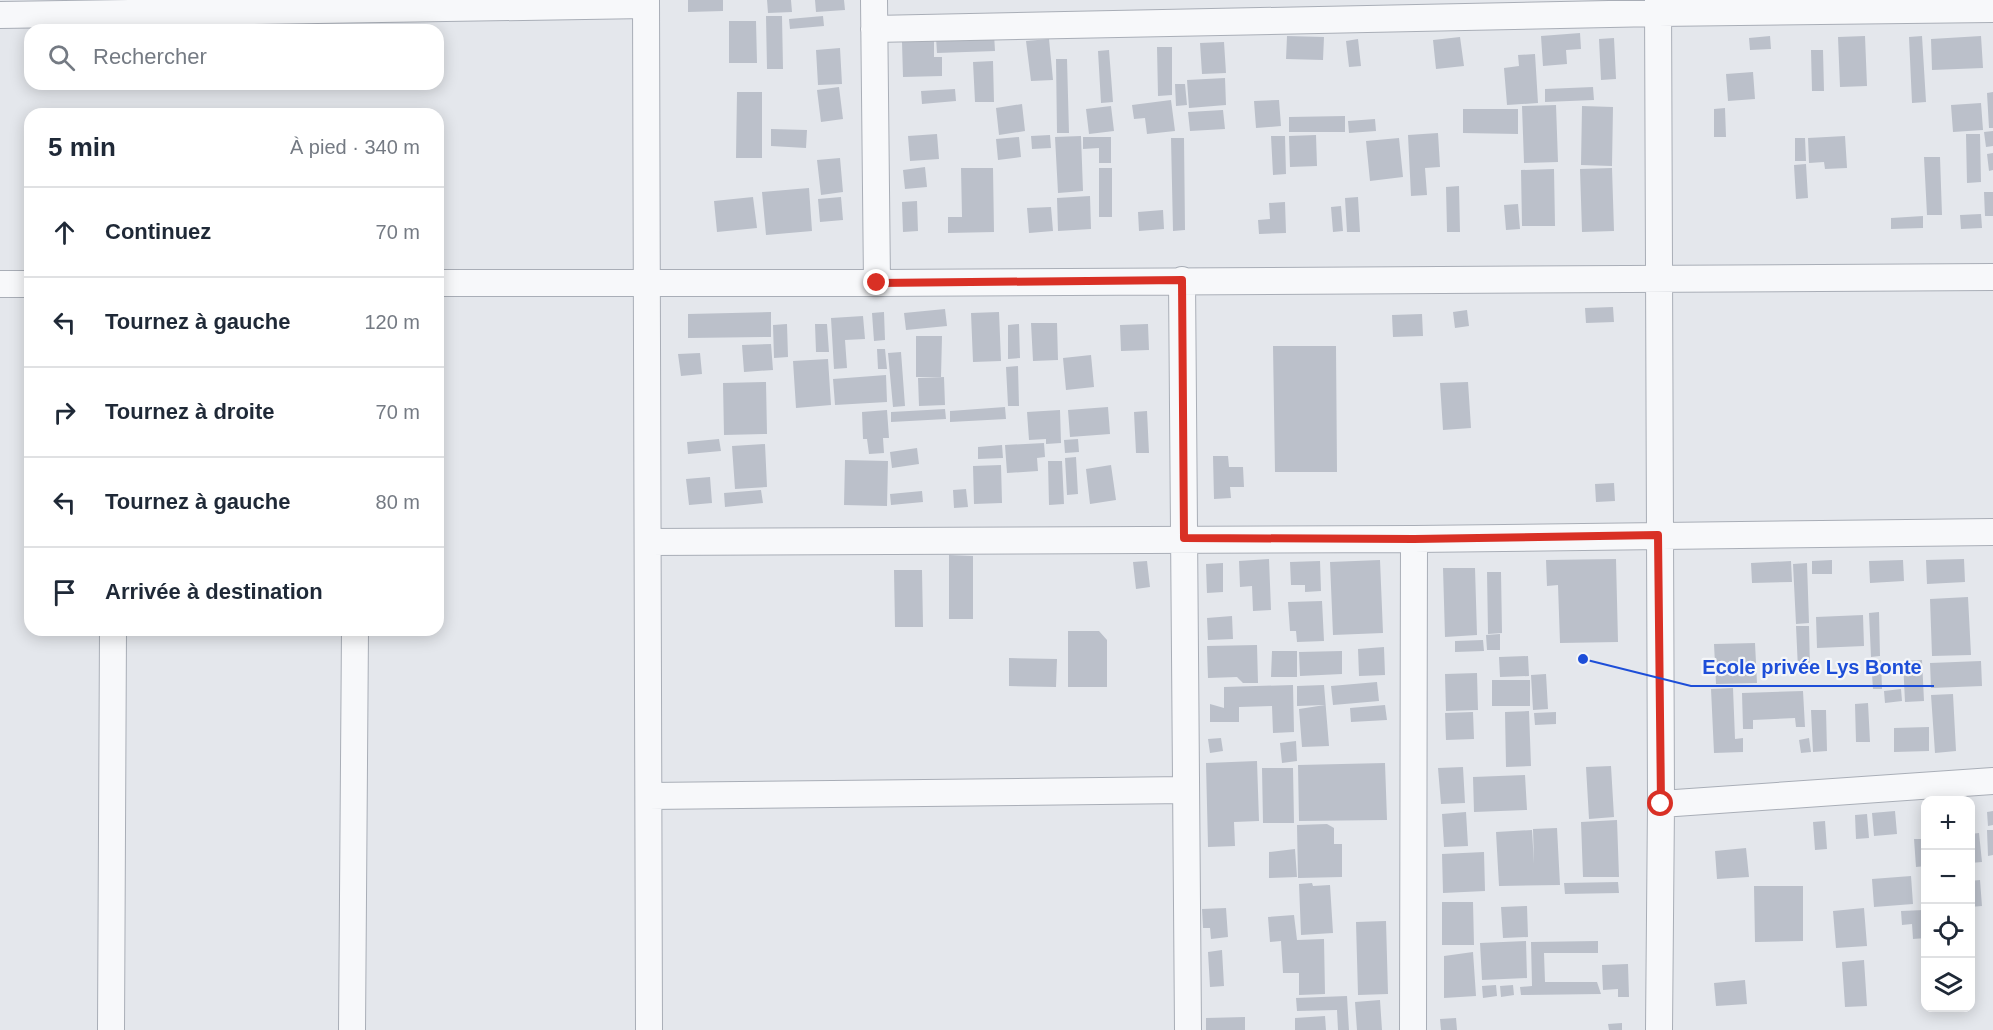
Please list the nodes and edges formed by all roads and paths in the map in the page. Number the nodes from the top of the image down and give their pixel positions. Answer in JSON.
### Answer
{"nodes":[{"id":1,"x":874,"y":0,"type":"edge"},
{"id":2,"x":646,"y":3,"type":"edge"},
{"id":3,"x":1658,"y":6,"type":"edge"},
{"id":4,"x":1993,"y":9,"type":"edge"},
{"id":5,"x":0,"y":15,"type":"edge"},
{"id":6,"x":874,"y":28,"type":"junction"},
{"id":7,"x":1993,"y":277,"type":"edge"},
{"id":8,"x":1658,"y":278,"type":"junction"},
{"id":9,"x":1182,"y":280,"type":"junction"},
{"id":10,"x":647,"y":282,"type":"junction"},
{"id":11,"x":444,"y":283,"type":"edge"},
{"id":12,"x":877,"y":283,"type":"junction"},
{"id":13,"x":0,"y":284,"type":"edge"},
{"id":14,"x":24,"y":284,"type":"edge"},
{"id":15,"x":1993,"y":532,"type":"edge"},
{"id":16,"x":1658,"y":535,"type":"junction"},
{"id":17,"x":1184,"y":538,"type":"junction"},
{"id":18,"x":1414,"y":539,"type":"junction"},
{"id":19,"x":648,"y":542,"type":"junction"},
{"id":20,"x":113,"y":636,"type":"edge"},
{"id":21,"x":355,"y":636,"type":"edge"},
{"id":22,"x":1993,"y":781,"type":"edge"},
{"id":23,"x":1186,"y":790,"type":"junction"},
{"id":24,"x":649,"y":796,"type":"junction"},
{"id":25,"x":1661,"y":804,"type":"junction"},
{"id":26,"x":111,"y":1030,"type":"edge"},
{"id":27,"x":352,"y":1030,"type":"edge"},
{"id":28,"x":649,"y":1030,"type":"edge"},
{"id":29,"x":1188,"y":1030,"type":"edge"},
{"id":30,"x":1413,"y":1030,"type":"edge"},
{"id":31,"x":1659,"y":1030,"type":"edge"}],
"edges":[{"from":1,"to":6,"type":"street"},
{"from":2,"to":5,"type":"street"},
{"from":2,"to":10,"type":"street"},
{"from":3,"to":4,"type":"street"},
{"from":3,"to":6,"type":"street"},
{"from":3,"to":8,"type":"street"},
{"from":6,"to":12,"type":"street"},
{"from":7,"to":8,"type":"street"},
{"from":8,"to":9,"type":"street"},
{"from":8,"to":16,"type":"street"},
{"from":9,"to":12,"type":"street"},
{"from":9,"to":17,"type":"street"},
{"from":10,"to":11,"type":"street"},
{"from":10,"to":12,"type":"street"},
{"from":10,"to":19,"type":"street"},
{"from":13,"to":14,"type":"street"},
{"from":15,"to":16,"type":"street"},
{"from":16,"to":18,"type":"street"},
{"from":16,"to":25,"type":"street"},
{"from":17,"to":18,"type":"street"},
{"from":17,"to":19,"type":"street"},
{"from":17,"to":23,"type":"street"},
{"from":18,"to":30,"type":"street"},
{"from":19,"to":24,"type":"street"},
{"from":20,"to":26,"type":"street"},
{"from":21,"to":27,"type":"street"},
{"from":22,"to":25,"type":"street"},
{"from":23,"to":24,"type":"street"},
{"from":23,"to":29,"type":"street"},
{"from":24,"to":28,"type":"street"},
{"from":25,"to":31,"type":"street"}]}
